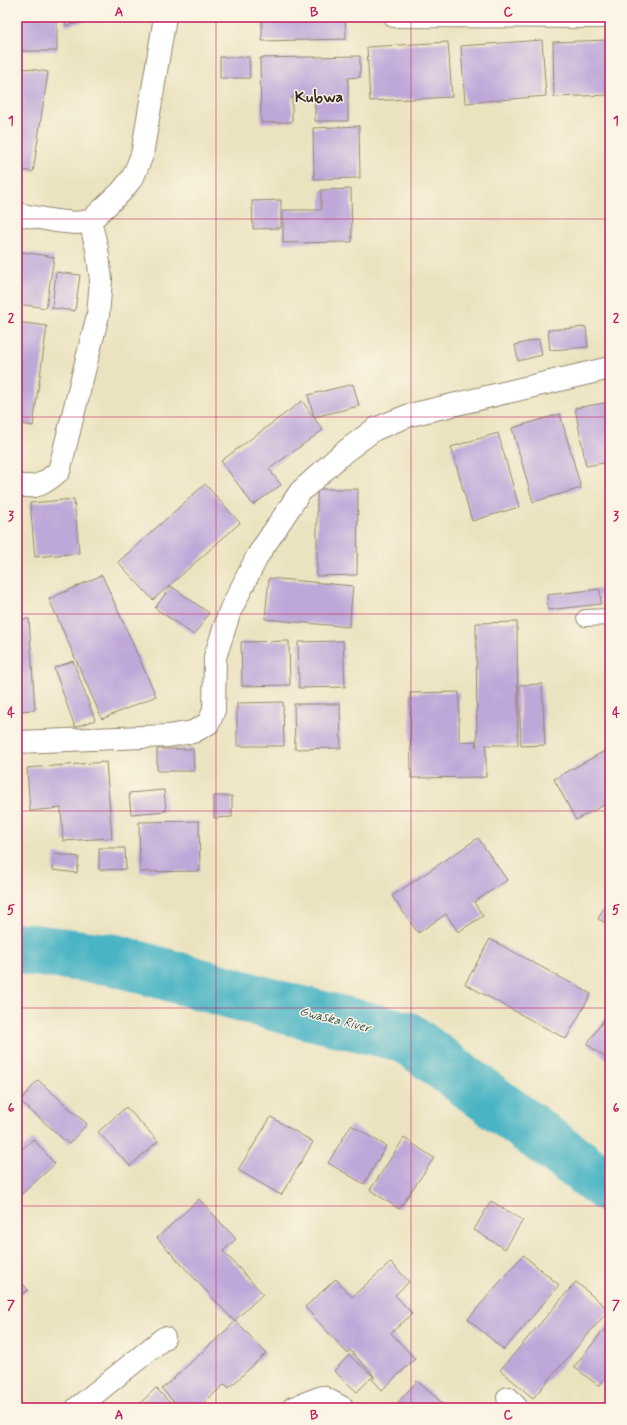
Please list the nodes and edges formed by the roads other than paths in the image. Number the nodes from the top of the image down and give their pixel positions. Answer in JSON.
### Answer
{"nodes":[{"id":1,"x":165,"y":17,"type":"edge"},
{"id":2,"x":393,"y":19,"type":"dead end"},
{"id":3,"x":610,"y":20,"type":"edge"},
{"id":4,"x":17,"y":214,"type":"edge"},
{"id":5,"x":90,"y":221,"type":"junction"},
{"id":6,"x":610,"y":368,"type":"edge"},
{"id":7,"x":17,"y":485,"type":"edge"},
{"id":8,"x":610,"y":617,"type":"edge"},
{"id":9,"x":585,"y":618,"type":"dead end"},
{"id":10,"x":17,"y":742,"type":"edge"},
{"id":11,"x":164,"y":1338,"type":"dead end"},
{"id":12,"x":77,"y":1408,"type":"edge"},
{"id":13,"x":293,"y":1408,"type":"edge"},
{"id":14,"x":343,"y":1408,"type":"edge"}],
"edges":[{"from":1,"to":5,"type":"street"},
{"from":2,"to":3,"type":"lane"},
{"from":4,"to":5,"type":"street"},
{"from":5,"to":7,"type":"street"},
{"from":6,"to":10,"type":"street"},
{"from":8,"to":9,"type":"lane"},
{"from":11,"to":12,"type":"street"},
{"from":13,"to":14,"type":"street"}]}
